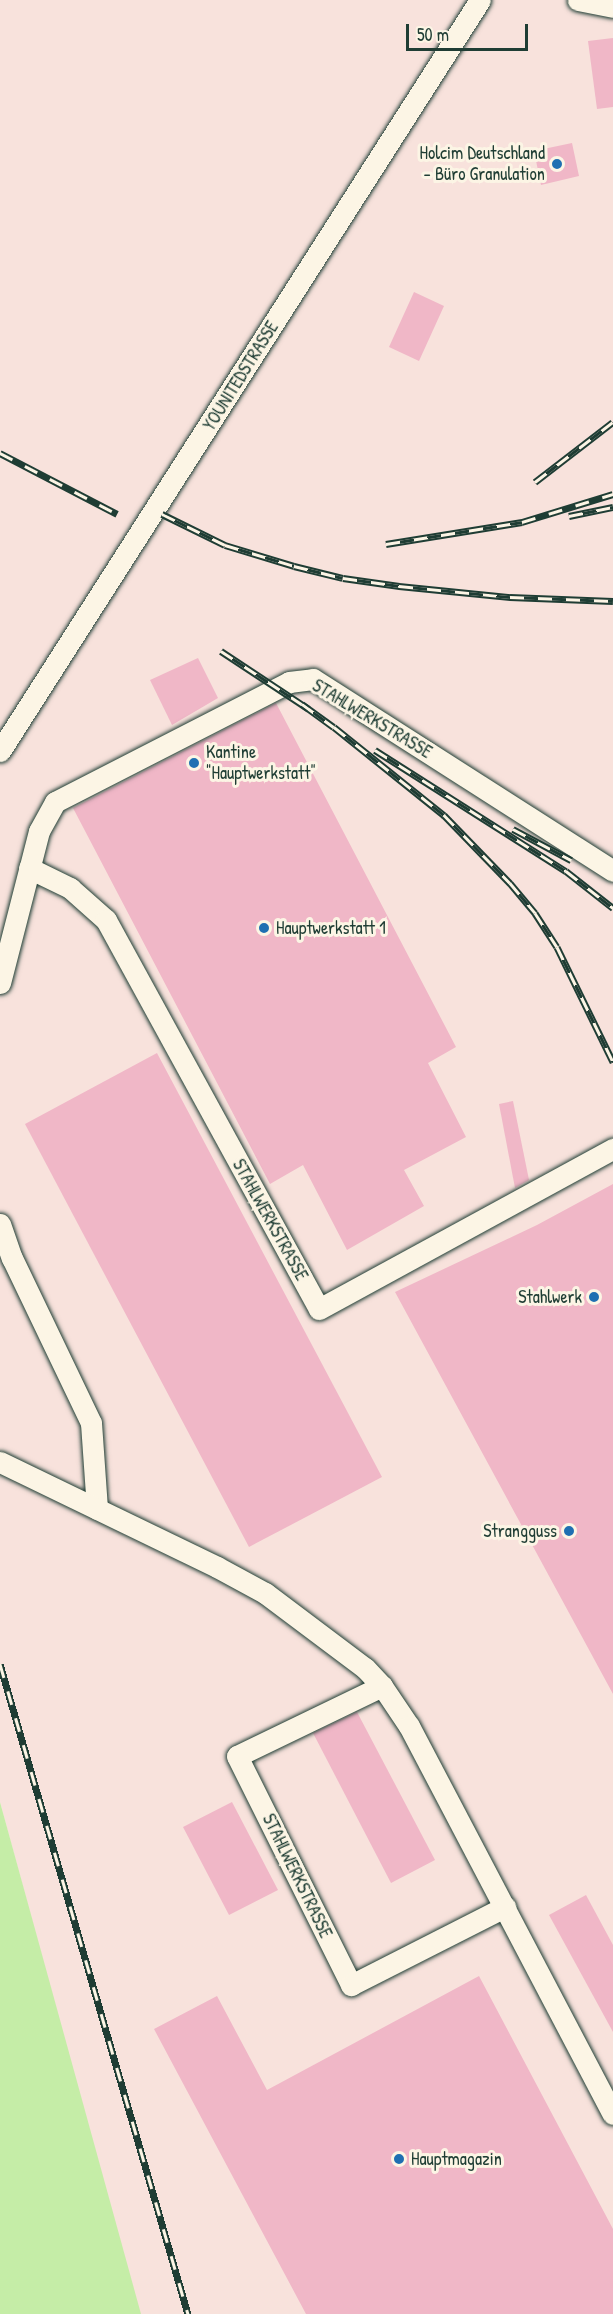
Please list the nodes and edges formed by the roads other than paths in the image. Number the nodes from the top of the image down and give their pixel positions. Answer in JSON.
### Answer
{"nodes":[{"id":1,"x":480,"y":0,"type":"edge"},
{"id":2,"x":578,"y":0,"type":"edge"},
{"id":3,"x":613,"y":7,"type":"edge"},
{"id":4,"x":0,"y":751,"type":"edge"},
{"id":5,"x":29,"y":868,"type":"junction"},
{"id":6,"x":613,"y":871,"type":"edge"},
{"id":7,"x":0,"y":983,"type":"edge"},
{"id":8,"x":613,"y":1149,"type":"edge"},
{"id":9,"x":0,"y":1224,"type":"edge"},
{"id":10,"x":0,"y":1462,"type":"edge"},
{"id":11,"x":97,"y":1509,"type":"junction"},
{"id":12,"x":382,"y":1686,"type":"junction"},
{"id":13,"x":505,"y":1907,"type":"junction"},
{"id":14,"x":613,"y":2114,"type":"edge"}],
"edges":[{"from":1,"to":4,"type":"lane","name":"YOUNITEDSTRASSE"},
{"from":2,"to":3,"type":"lane"},
{"from":5,"to":6,"type":"lane","name":"STAHLWERKSTRASSE"},
{"from":5,"to":7,"type":"lane","name":"STAHLWERKSTRASSE"},
{"from":5,"to":8,"type":"lane","name":"STAHLWERKSTRASSE"},
{"from":9,"to":11,"type":"lane"},
{"from":10,"to":11,"type":"lane"},
{"from":11,"to":12,"type":"lane"},
{"from":12,"to":13,"type":"lane"},
{"from":12,"to":13,"type":"lane","name":"STAHLWERKSTRASSE"},
{"from":13,"to":14,"type":"lane"}]}
